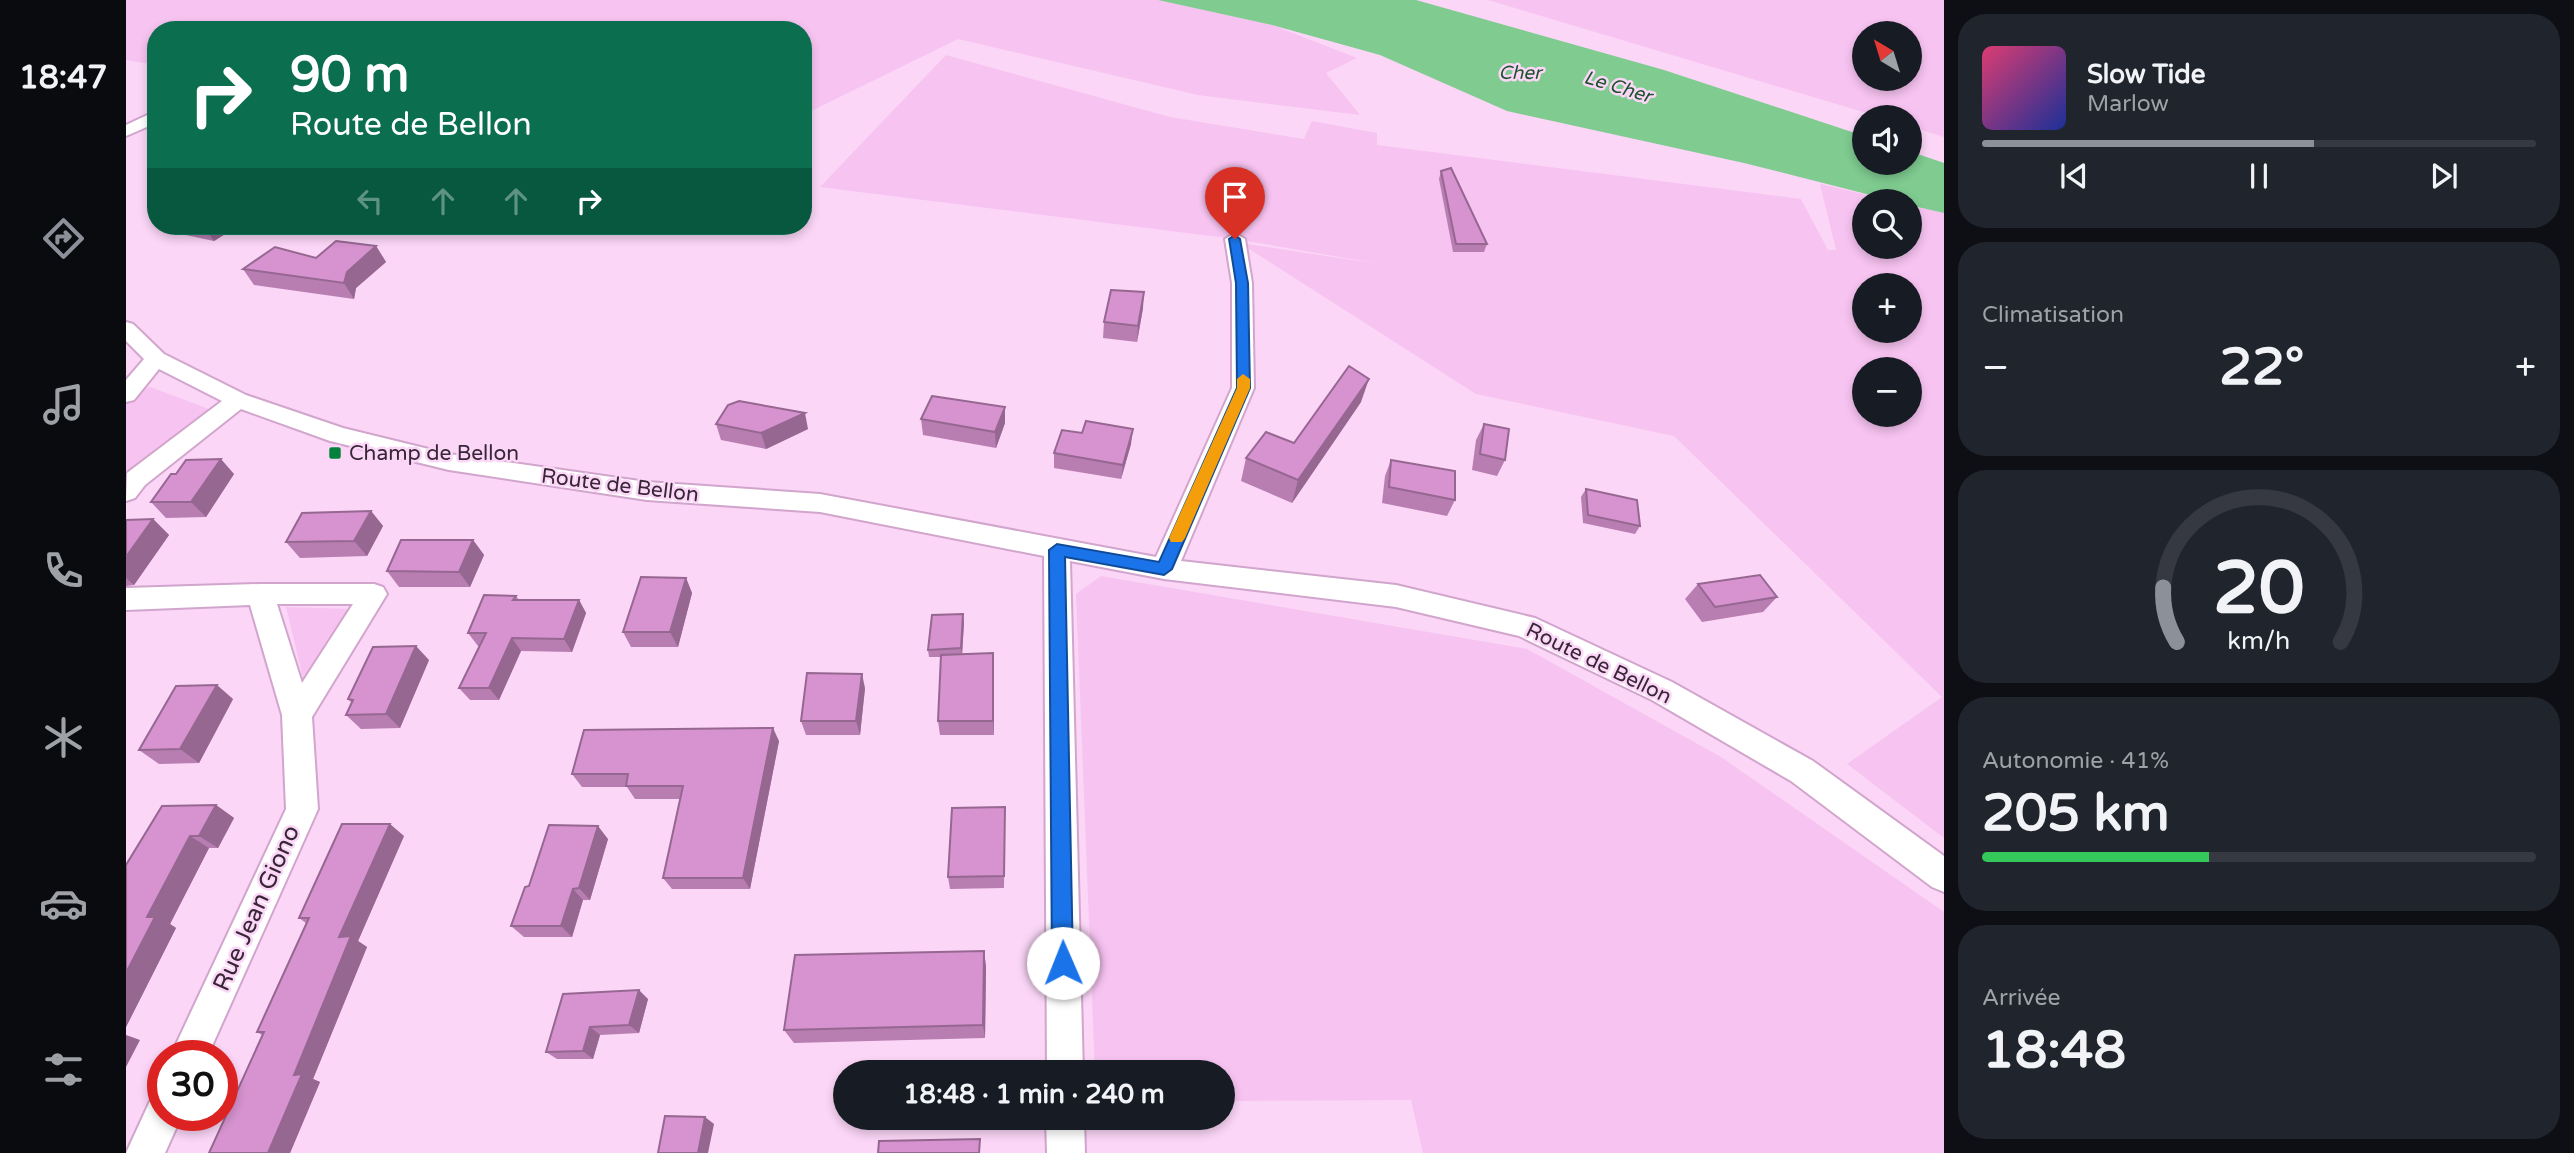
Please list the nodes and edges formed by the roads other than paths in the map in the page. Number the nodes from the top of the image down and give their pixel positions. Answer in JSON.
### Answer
{"nodes":[{"id":1,"x":147,"y":120,"type":"edge"},
{"id":2,"x":126,"y":131,"type":"edge"},
{"id":3,"x":1235,"y":239,"type":"dead end"},
{"id":4,"x":126,"y":329,"type":"edge"},
{"id":5,"x":156,"y":359,"type":"junction"},
{"id":6,"x":126,"y":395,"type":"edge"},
{"id":7,"x":238,"y":400,"type":"junction"},
{"id":8,"x":126,"y":492,"type":"edge"},
{"id":9,"x":1057,"y":550,"type":"junction"},
{"id":10,"x":1164,"y":569,"type":"junction"},
{"id":11,"x":260,"y":594,"type":"junction"},
{"id":12,"x":126,"y":599,"type":"edge"},
{"id":13,"x":297,"y":715,"type":"junction"},
{"id":14,"x":1944,"y":876,"type":"edge"},
{"id":15,"x":196,"y":1040,"type":"edge"},
{"id":16,"x":1065,"y":1060,"type":"edge"},
{"id":17,"x":1065,"y":1130,"type":"edge"},
{"id":18,"x":155,"y":1131,"type":"edge"},
{"id":19,"x":145,"y":1153,"type":"edge"},
{"id":20,"x":1066,"y":1153,"type":"edge"}],
"edges":[{"from":1,"to":2,"type":"street"},
{"from":3,"to":10,"type":"street"},
{"from":4,"to":5,"type":"street","name":"Route de Bellon"},
{"from":5,"to":6,"type":"street"},
{"from":5,"to":7,"type":"street","name":"Route de Bellon"},
{"from":7,"to":8,"type":"street"},
{"from":7,"to":9,"type":"street","name":"Route de Bellon"},
{"from":9,"to":10,"type":"street","name":"Route de Bellon"},
{"from":9,"to":16,"type":"street"},
{"from":10,"to":14,"type":"street","name":"Route de Bellon"},
{"from":11,"to":12,"type":"street"},
{"from":11,"to":13,"type":"street","name":"Rue Jean Giono"},
{"from":11,"to":13,"type":"street"},
{"from":13,"to":15,"type":"street","name":"Rue Jean Giono"},
{"from":17,"to":20,"type":"street"},
{"from":18,"to":19,"type":"street"}]}
